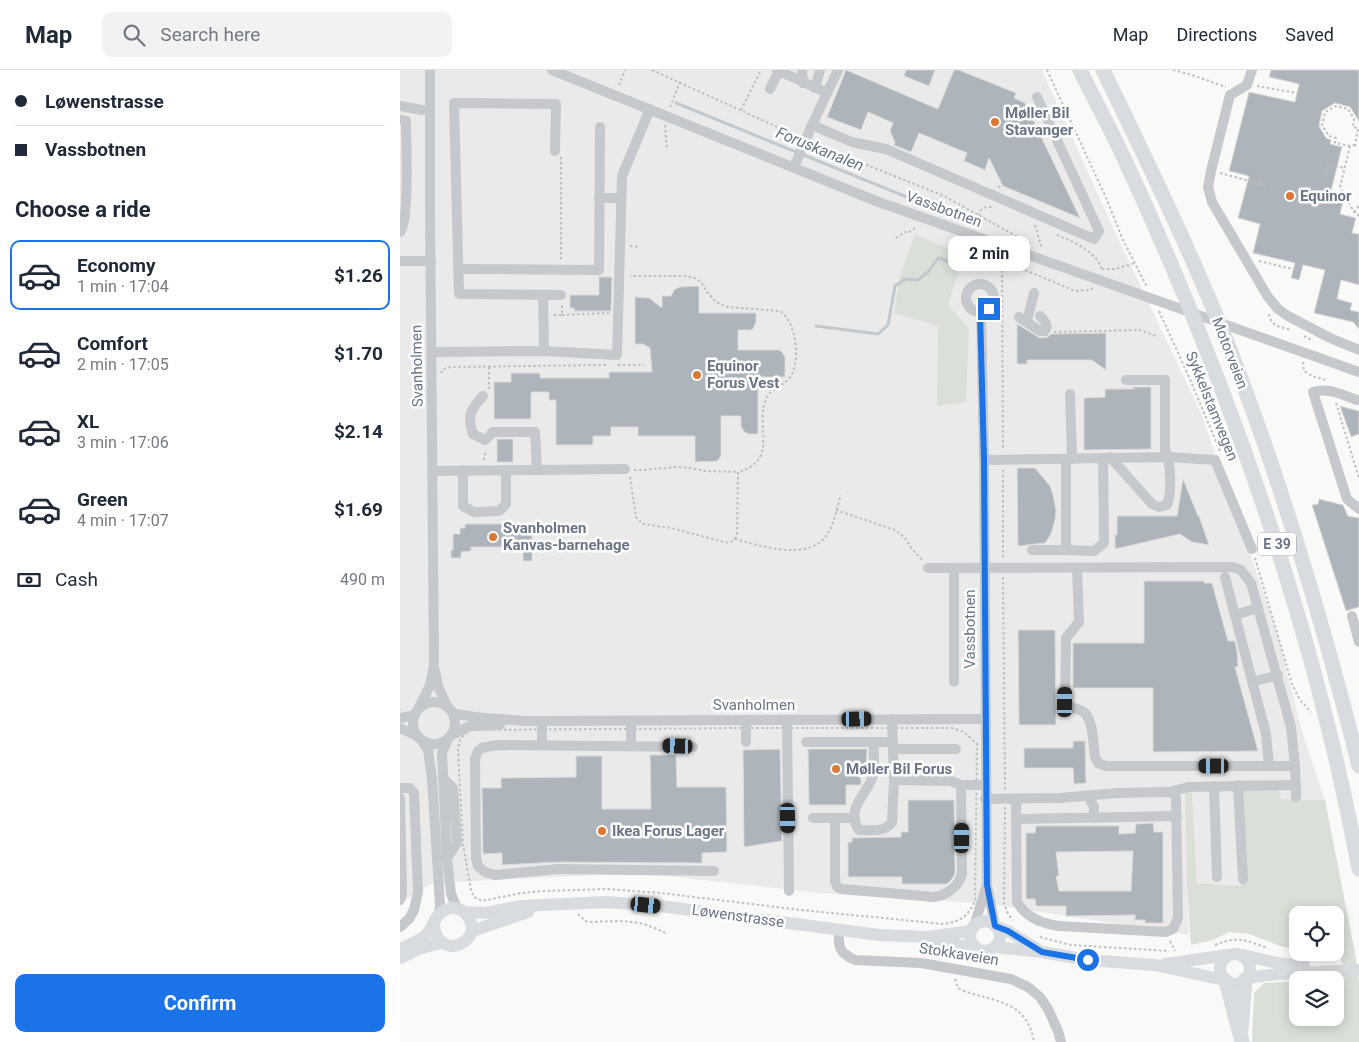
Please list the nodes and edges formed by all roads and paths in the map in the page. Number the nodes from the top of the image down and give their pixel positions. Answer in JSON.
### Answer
{"nodes":[{"id":1,"x":430,"y":70,"type":"edge"},
{"id":2,"x":552,"y":70,"type":"edge"},
{"id":3,"x":626,"y":70,"type":"edge"},
{"id":4,"x":652,"y":70,"type":"edge"},
{"id":5,"x":667,"y":70,"type":"edge"},
{"id":6,"x":761,"y":70,"type":"edge"},
{"id":7,"x":778,"y":70,"type":"edge"},
{"id":8,"x":802,"y":70,"type":"edge"},
{"id":9,"x":820,"y":70,"type":"edge"},
{"id":10,"x":838,"y":70,"type":"edge"},
{"id":11,"x":1047,"y":70,"type":"edge"},
{"id":12,"x":1072,"y":70,"type":"edge"},
{"id":13,"x":1080,"y":70,"type":"edge"},
{"id":14,"x":1104,"y":70,"type":"edge"},
{"id":15,"x":1173,"y":70,"type":"edge"},
{"id":16,"x":1252,"y":70,"type":"edge"},
{"id":17,"x":664,"y":75,"type":"junction"},
{"id":18,"x":680,"y":82,"type":"junction"},
{"id":19,"x":803,"y":82,"type":"junction"},
{"id":20,"x":619,"y":84,"type":"dead end"},
{"id":21,"x":1247,"y":85,"type":"junction"},
{"id":22,"x":815,"y":88,"type":"junction"},
{"id":23,"x":770,"y":89,"type":"dead end"},
{"id":24,"x":1238,"y":90,"type":"junction"},
{"id":25,"x":827,"y":93,"type":"junction"},
{"id":26,"x":1297,"y":93,"type":"dead end"},
{"id":27,"x":1037,"y":96,"type":"dead end"},
{"id":28,"x":400,"y":106,"type":"edge"},
{"id":29,"x":650,"y":109,"type":"junction"},
{"id":30,"x":669,"y":109,"type":"dead end"},
{"id":31,"x":422,"y":110,"type":"dead end"},
{"id":32,"x":741,"y":110,"type":"junction"},
{"id":33,"x":400,"y":120,"type":"edge"},
{"id":34,"x":664,"y":122,"type":"dead end"},
{"id":35,"x":812,"y":125,"type":"junction"},
{"id":36,"x":1107,"y":125,"type":"junction"},
{"id":37,"x":600,"y":126,"type":"dead end"},
{"id":38,"x":1355,"y":145,"type":"junction"},
{"id":39,"x":1350,"y":146,"type":"junction"},
{"id":40,"x":1359,"y":146,"type":"edge"},
{"id":41,"x":667,"y":150,"type":"dead end"},
{"id":42,"x":558,"y":151,"type":"joint"},
{"id":43,"x":800,"y":153,"type":"junction"},
{"id":44,"x":1344,"y":168,"type":"junction"},
{"id":45,"x":1211,"y":171,"type":"junction"},
{"id":46,"x":1326,"y":176,"type":"dead end"},
{"id":47,"x":1268,"y":186,"type":"dead end"},
{"id":48,"x":599,"y":198,"type":"junction"},
{"id":49,"x":620,"y":198,"type":"junction"},
{"id":50,"x":1359,"y":206,"type":"edge"},
{"id":51,"x":1354,"y":212,"type":"junction"},
{"id":52,"x":1359,"y":216,"type":"edge"},
{"id":53,"x":916,"y":224,"type":"dead end"},
{"id":54,"x":1034,"y":225,"type":"dead end"},
{"id":55,"x":400,"y":232,"type":"edge"},
{"id":56,"x":896,"y":238,"type":"dead end"},
{"id":57,"x":1032,"y":244,"type":"dead end"},
{"id":58,"x":1044,"y":251,"type":"dead end"},
{"id":59,"x":1244,"y":257,"type":"junction"},
{"id":60,"x":1002,"y":260,"type":"dead end"},
{"id":61,"x":400,"y":261,"type":"edge"},
{"id":62,"x":431,"y":261,"type":"junction"},
{"id":63,"x":1135,"y":263,"type":"junction"},
{"id":64,"x":458,"y":269,"type":"junction"},
{"id":65,"x":561,"y":270,"type":"junction"},
{"id":66,"x":1102,"y":270,"type":"dead end"},
{"id":67,"x":1297,"y":272,"type":"dead end"},
{"id":68,"x":630,"y":276,"type":"dead end"},
{"id":69,"x":1034,"y":293,"type":"dead end"},
{"id":70,"x":1151,"y":294,"type":"dead end"},
{"id":71,"x":544,"y":295,"type":"junction"},
{"id":72,"x":562,"y":295,"type":"joint"},
{"id":73,"x":1155,"y":303,"type":"dead end"},
{"id":74,"x":980,"y":312,"type":"dead end"},
{"id":75,"x":618,"y":313,"type":"junction"},
{"id":76,"x":553,"y":315,"type":"dead end"},
{"id":77,"x":562,"y":315,"type":"junction"},
{"id":78,"x":1040,"y":316,"type":"dead end"},
{"id":79,"x":1019,"y":318,"type":"junction"},
{"id":80,"x":1002,"y":321,"type":"junction"},
{"id":81,"x":1050,"y":332,"type":"dead end"},
{"id":82,"x":1156,"y":336,"type":"dead end"},
{"id":83,"x":1359,"y":350,"type":"edge"},
{"id":84,"x":548,"y":351,"type":"junction"},
{"id":85,"x":432,"y":352,"type":"junction"},
{"id":86,"x":1303,"y":361,"type":"dead end"},
{"id":87,"x":644,"y":365,"type":"dead end"},
{"id":88,"x":553,"y":366,"type":"junction"},
{"id":89,"x":453,"y":367,"type":"dead end"},
{"id":90,"x":489,"y":367,"type":"junction"},
{"id":91,"x":1359,"y":372,"type":"edge"},
{"id":92,"x":1126,"y":380,"type":"dead end"},
{"id":93,"x":1331,"y":381,"type":"dead end"},
{"id":94,"x":1337,"y":392,"type":"junction"},
{"id":95,"x":1070,"y":394,"type":"dead end"},
{"id":96,"x":483,"y":396,"type":"joint"},
{"id":97,"x":1356,"y":400,"type":"dead end"},
{"id":98,"x":485,"y":440,"type":"junction"},
{"id":99,"x":1220,"y":451,"type":"dead end"},
{"id":100,"x":1168,"y":457,"type":"junction"},
{"id":101,"x":1107,"y":458,"type":"junction"},
{"id":102,"x":1069,"y":459,"type":"junction"},
{"id":103,"x":984,"y":460,"type":"junction"},
{"id":104,"x":1003,"y":460,"type":"junction"},
{"id":105,"x":484,"y":465,"type":"dead end"},
{"id":106,"x":625,"y":469,"type":"junction"},
{"id":107,"x":463,"y":470,"type":"junction"},
{"id":108,"x":506,"y":470,"type":"junction"},
{"id":109,"x":537,"y":470,"type":"junction"},
{"id":110,"x":433,"y":471,"type":"junction"},
{"id":111,"x":738,"y":472,"type":"junction"},
{"id":112,"x":1359,"y":478,"type":"edge"},
{"id":113,"x":841,"y":495,"type":"dead end"},
{"id":114,"x":1359,"y":509,"type":"edge"},
{"id":115,"x":836,"y":510,"type":"junction"},
{"id":116,"x":736,"y":539,"type":"junction"},
{"id":117,"x":1032,"y":550,"type":"dead end"},
{"id":118,"x":1066,"y":550,"type":"junction"},
{"id":119,"x":1253,"y":552,"type":"joint"},
{"id":120,"x":928,"y":568,"type":"joint"},
{"id":121,"x":954,"y":568,"type":"junction"},
{"id":122,"x":984,"y":568,"type":"junction"},
{"id":123,"x":1003,"y":568,"type":"junction"},
{"id":124,"x":1077,"y":568,"type":"junction"},
{"id":125,"x":1224,"y":577,"type":"dead end"},
{"id":126,"x":1258,"y":608,"type":"junction"},
{"id":127,"x":1234,"y":615,"type":"junction"},
{"id":128,"x":1352,"y":616,"type":"dead end"},
{"id":129,"x":1359,"y":642,"type":"edge"},
{"id":130,"x":434,"y":665,"type":"junction"},
{"id":131,"x":1278,"y":676,"type":"junction"},
{"id":132,"x":954,"y":682,"type":"dead end"},
{"id":133,"x":1252,"y":682,"type":"junction"},
{"id":134,"x":450,"y":710,"type":"junction"},
{"id":135,"x":417,"y":712,"type":"junction"},
{"id":136,"x":1316,"y":715,"type":"dead end"},
{"id":137,"x":400,"y":718,"type":"edge"},
{"id":138,"x":892,"y":719,"type":"junction"},
{"id":139,"x":985,"y":719,"type":"junction"},
{"id":140,"x":746,"y":720,"type":"junction"},
{"id":141,"x":788,"y":720,"type":"junction"},
{"id":142,"x":523,"y":721,"type":"junction"},
{"id":143,"x":542,"y":721,"type":"junction"},
{"id":144,"x":630,"y":721,"type":"junction"},
{"id":145,"x":400,"y":728,"type":"edge"},
{"id":146,"x":470,"y":730,"type":"dead end"},
{"id":147,"x":450,"y":737,"type":"junction"},
{"id":148,"x":420,"y":738,"type":"junction"},
{"id":149,"x":746,"y":742,"type":"dead end"},
{"id":150,"x":806,"y":742,"type":"dead end"},
{"id":151,"x":874,"y":742,"type":"junction"},
{"id":152,"x":542,"y":744,"type":"junction"},
{"id":153,"x":631,"y":745,"type":"junction"},
{"id":154,"x":893,"y":746,"type":"junction"},
{"id":155,"x":693,"y":747,"type":"dead end"},
{"id":156,"x":956,"y":749,"type":"dead end"},
{"id":157,"x":1269,"y":766,"type":"junction"},
{"id":158,"x":1295,"y":766,"type":"junction"},
{"id":159,"x":1359,"y":766,"type":"edge"},
{"id":160,"x":894,"y":780,"type":"junction"},
{"id":161,"x":961,"y":785,"type":"junction"},
{"id":162,"x":985,"y":785,"type":"junction"},
{"id":163,"x":1238,"y":785,"type":"junction"},
{"id":164,"x":1296,"y":785,"type":"junction"},
{"id":165,"x":1214,"y":786,"type":"junction"},
{"id":166,"x":400,"y":788,"type":"edge"},
{"id":167,"x":1170,"y":792,"type":"junction"},
{"id":168,"x":1088,"y":796,"type":"junction"},
{"id":169,"x":460,"y":797,"type":"dead end"},
{"id":170,"x":1296,"y":797,"type":"dead end"},
{"id":171,"x":400,"y":798,"type":"edge"},
{"id":172,"x":1005,"y":799,"type":"junction"},
{"id":173,"x":1016,"y":799,"type":"junction"},
{"id":174,"x":985,"y":800,"type":"junction"},
{"id":175,"x":1177,"y":816,"type":"junction"},
{"id":176,"x":813,"y":818,"type":"dead end"},
{"id":177,"x":835,"y":818,"type":"junction"},
{"id":178,"x":855,"y":818,"type":"junction"},
{"id":179,"x":1094,"y":818,"type":"junction"},
{"id":180,"x":1017,"y":819,"type":"junction"},
{"id":181,"x":1359,"y":869,"type":"edge"},
{"id":182,"x":714,"y":871,"type":"dead end"},
{"id":183,"x":1218,"y":877,"type":"dead end"},
{"id":184,"x":1243,"y":878,"type":"dead end"},
{"id":185,"x":987,"y":885,"type":"junction"},
{"id":186,"x":607,"y":888,"type":"dead end"},
{"id":187,"x":789,"y":891,"type":"dead end"},
{"id":188,"x":400,"y":900,"type":"edge"},
{"id":189,"x":975,"y":901,"type":"dead end"},
{"id":190,"x":574,"y":903,"type":"junction"},
{"id":191,"x":548,"y":905,"type":"junction"},
{"id":192,"x":461,"y":910,"type":"junction"},
{"id":193,"x":436,"y":919,"type":"junction"},
{"id":194,"x":1016,"y":924,"type":"dead end"},
{"id":195,"x":995,"y":926,"type":"junction"},
{"id":196,"x":400,"y":927,"type":"edge"},
{"id":197,"x":972,"y":928,"type":"junction"},
{"id":198,"x":839,"y":930,"type":"junction"},
{"id":199,"x":472,"y":931,"type":"junction"},
{"id":200,"x":667,"y":934,"type":"dead end"},
{"id":201,"x":1033,"y":936,"type":"dead end"},
{"id":202,"x":928,"y":937,"type":"junction"},
{"id":203,"x":442,"y":943,"type":"junction"},
{"id":204,"x":1215,"y":945,"type":"dead end"},
{"id":205,"x":995,"y":947,"type":"junction"},
{"id":206,"x":400,"y":949,"type":"edge"},
{"id":207,"x":978,"y":950,"type":"junction"},
{"id":208,"x":1274,"y":950,"type":"dead end"},
{"id":209,"x":1042,"y":952,"type":"junction"},
{"id":210,"x":1175,"y":952,"type":"dead end"},
{"id":211,"x":1228,"y":955,"type":"junction"},
{"id":212,"x":1243,"y":955,"type":"junction"},
{"id":213,"x":400,"y":958,"type":"edge"},
{"id":214,"x":1320,"y":961,"type":"edge"},
{"id":215,"x":1156,"y":965,"type":"junction"},
{"id":216,"x":1336,"y":967,"type":"junction"},
{"id":217,"x":956,"y":969,"type":"junction"},
{"id":218,"x":1359,"y":970,"type":"edge"},
{"id":219,"x":1246,"y":979,"type":"junction"},
{"id":220,"x":1225,"y":981,"type":"junction"},
{"id":221,"x":1241,"y":1037,"type":"edge"},
{"id":222,"x":1034,"y":1042,"type":"edge"},
{"id":223,"x":1060,"y":1042,"type":"edge"}],
"edges":[{"from":1,"to":62,"type":"street","name":"Svanholmen"},
{"from":2,"to":29,"type":"street","name":"Vassbotnen"},
{"from":3,"to":20,"type":"path"},
{"from":4,"to":17,"type":"path"},
{"from":5,"to":17,"type":"path"},
{"from":6,"to":32,"type":"path"},
{"from":7,"to":19,"type":"street"},
{"from":7,"to":23,"type":"street"},
{"from":8,"to":19,"type":"street"},
{"from":9,"to":22,"type":"street"},
{"from":10,"to":25,"type":"street"},
{"from":11,"to":63,"type":"path"},
{"from":12,"to":36,"type":"highway","number":"E 39"},
{"from":13,"to":36,"type":"highway","name":"Motorveien","number":"E 39"},
{"from":14,"to":159,"type":"highway","name":"Motorveien","number":"E 39"},
{"from":15,"to":24,"type":"path"},
{"from":16,"to":21,"type":"street"},
{"from":17,"to":18,"type":"path"},
{"from":18,"to":30,"type":"path"},
{"from":18,"to":32,"type":"path"},
{"from":19,"to":22,"type":"street"},
{"from":21,"to":24,"type":"street"},
{"from":21,"to":26,"type":"path"},
{"from":22,"to":25,"type":"street"},
{"from":24,"to":45,"type":"street"},
{"from":25,"to":35,"type":"street"},
{"from":27,"to":35,"type":"street"},
{"from":28,"to":31,"type":"street"},
{"from":29,"to":43,"type":"street","name":"Vassbotnen"},
{"from":29,"to":49,"type":"street"},
{"from":32,"to":43,"type":"path"},
{"from":33,"to":55,"type":"street"},
{"from":34,"to":41,"type":"path"},
{"from":35,"to":43,"type":"street"},
{"from":36,"to":181,"type":"highway","name":"Motorveien","number":"E 39"},
{"from":37,"to":48,"type":"street"},
{"from":38,"to":39,"type":"path"},
{"from":38,"to":39,"type":"path"},
{"from":38,"to":40,"type":"path"},
{"from":39,"to":44,"type":"path"},
{"from":42,"to":64,"type":"street"},
{"from":42,"to":65,"type":"path"},
{"from":43,"to":57,"type":"path"},
{"from":43,"to":91,"type":"street","name":"Vassbotnen"},
{"from":44,"to":46,"type":"path"},
{"from":44,"to":51,"type":"path"},
{"from":45,"to":47,"type":"path"},
{"from":45,"to":59,"type":"street"},
{"from":48,"to":49,"type":"street"},
{"from":48,"to":65,"type":"street"},
{"from":49,"to":75,"type":"street"},
{"from":50,"to":51,"type":"path"},
{"from":51,"to":52,"type":"path"},
{"from":53,"to":56,"type":"path"},
{"from":54,"to":58,"type":"path"},
{"from":59,"to":67,"type":"path"},
{"from":59,"to":83,"type":"street"},
{"from":60,"to":80,"type":"path"},
{"from":61,"to":62,"type":"street"},
{"from":62,"to":85,"type":"street","name":"Svanholmen"},
{"from":63,"to":66,"type":"path"},
{"from":63,"to":70,"type":"path"},
{"from":64,"to":65,"type":"street"},
{"from":64,"to":71,"type":"street"},
{"from":68,"to":111,"type":"path"},
{"from":69,"to":79,"type":"street"},
{"from":71,"to":72,"type":"street"},
{"from":71,"to":84,"type":"street"},
{"from":72,"to":77,"type":"path"},
{"from":73,"to":99,"type":"path","name":"Sykkelstamvegen"},
{"from":74,"to":103,"type":"street","name":"Vassbotnen"},
{"from":75,"to":77,"type":"path"},
{"from":75,"to":84,"type":"street"},
{"from":76,"to":77,"type":"path"},
{"from":78,"to":79,"type":"street"},
{"from":79,"to":80,"type":"path"},
{"from":80,"to":104,"type":"path"},
{"from":81,"to":82,"type":"path"},
{"from":84,"to":85,"type":"street"},
{"from":84,"to":88,"type":"path"},
{"from":85,"to":110,"type":"street","name":"Svanholmen"},
{"from":86,"to":93,"type":"path"},
{"from":87,"to":88,"type":"path"},
{"from":88,"to":90,"type":"path"},
{"from":89,"to":90,"type":"path"},
{"from":90,"to":96,"type":"path"},
{"from":92,"to":100,"type":"street"},
{"from":94,"to":97,"type":"street"},
{"from":94,"to":112,"type":"path"},
{"from":94,"to":114,"type":"street"},
{"from":95,"to":102,"type":"street"},
{"from":96,"to":98,"type":"street"},
{"from":98,"to":105,"type":"path"},
{"from":98,"to":109,"type":"street"},
{"from":100,"to":101,"type":"street"},
{"from":100,"to":101,"type":"street"},
{"from":100,"to":119,"type":"street"},
{"from":101,"to":102,"type":"street"},
{"from":101,"to":118,"type":"street"},
{"from":102,"to":104,"type":"street"},
{"from":102,"to":118,"type":"street"},
{"from":103,"to":104,"type":"street"},
{"from":103,"to":122,"type":"street","name":"Vassbotnen"},
{"from":104,"to":123,"type":"path"},
{"from":106,"to":109,"type":"street"},
{"from":106,"to":111,"type":"path"},
{"from":106,"to":116,"type":"path"},
{"from":107,"to":108,"type":"street"},
{"from":107,"to":108,"type":"street"},
{"from":107,"to":110,"type":"street"},
{"from":108,"to":109,"type":"street"},
{"from":110,"to":130,"type":"street","name":"Svanholmen"},
{"from":111,"to":116,"type":"path"},
{"from":113,"to":115,"type":"path"},
{"from":115,"to":116,"type":"path"},
{"from":115,"to":120,"type":"path"},
{"from":117,"to":118,"type":"street"},
{"from":119,"to":136,"type":"path"},
{"from":120,"to":121,"type":"street"},
{"from":121,"to":122,"type":"street"},
{"from":121,"to":132,"type":"street"},
{"from":122,"to":123,"type":"street"},
{"from":122,"to":139,"type":"street","name":"Vassbotnen"},
{"from":123,"to":124,"type":"street"},
{"from":123,"to":172,"type":"path"},
{"from":124,"to":126,"type":"street"},
{"from":124,"to":157,"type":"street"},
{"from":125,"to":127,"type":"street"},
{"from":126,"to":127,"type":"street"},
{"from":126,"to":131,"type":"street"},
{"from":127,"to":133,"type":"street"},
{"from":128,"to":129,"type":"street"},
{"from":130,"to":134,"type":"street","name":"Svanholmen"},
{"from":130,"to":135,"type":"street","name":"Svanholmen"},
{"from":131,"to":133,"type":"street"},
{"from":131,"to":158,"type":"street"},
{"from":133,"to":157,"type":"street"},
{"from":134,"to":135,"type":"street"},
{"from":134,"to":142,"type":"street","name":"Svanholmen"},
{"from":134,"to":147,"type":"street"},
{"from":135,"to":137,"type":"street"},
{"from":135,"to":148,"type":"street"},
{"from":138,"to":139,"type":"street","name":"Svanholmen"},
{"from":138,"to":141,"type":"street","name":"Svanholmen"},
{"from":138,"to":154,"type":"street"},
{"from":139,"to":162,"type":"street","name":"Vassbotnen"},
{"from":140,"to":141,"type":"street","name":"Svanholmen"},
{"from":140,"to":144,"type":"street","name":"Svanholmen"},
{"from":140,"to":149,"type":"street"},
{"from":141,"to":187,"type":"street"},
{"from":142,"to":143,"type":"street","name":"Svanholmen"},
{"from":142,"to":147,"type":"street","name":"Svanholmen"},
{"from":143,"to":144,"type":"street","name":"Svanholmen"},
{"from":143,"to":152,"type":"street"},
{"from":144,"to":153,"type":"street"},
{"from":145,"to":148,"type":"street"},
{"from":146,"to":169,"type":"path"},
{"from":147,"to":148,"type":"street"},
{"from":147,"to":192,"type":"street"},
{"from":148,"to":193,"type":"street"},
{"from":150,"to":151,"type":"street"},
{"from":151,"to":154,"type":"street"},
{"from":151,"to":178,"type":"street"},
{"from":152,"to":153,"type":"street"},
{"from":152,"to":182,"type":"street"},
{"from":153,"to":155,"type":"street"},
{"from":154,"to":156,"type":"street"},
{"from":154,"to":160,"type":"street"},
{"from":157,"to":158,"type":"street"},
{"from":158,"to":164,"type":"street"},
{"from":160,"to":161,"type":"street"},
{"from":160,"to":178,"type":"street"},
{"from":161,"to":162,"type":"street"},
{"from":161,"to":177,"type":"street"},
{"from":162,"to":174,"type":"street","name":"Vassbotnen"},
{"from":163,"to":164,"type":"street"},
{"from":163,"to":165,"type":"street"},
{"from":163,"to":184,"type":"street"},
{"from":164,"to":170,"type":"street"},
{"from":165,"to":167,"type":"street"},
{"from":165,"to":183,"type":"street"},
{"from":166,"to":196,"type":"street"},
{"from":167,"to":168,"type":"street"},
{"from":167,"to":175,"type":"street"},
{"from":168,"to":173,"type":"street"},
{"from":168,"to":179,"type":"street"},
{"from":171,"to":188,"type":"street"},
{"from":172,"to":173,"type":"street"},
{"from":172,"to":174,"type":"street"},
{"from":172,"to":194,"type":"path"},
{"from":173,"to":180,"type":"street"},
{"from":174,"to":185,"type":"street","name":"Vassbotnen"},
{"from":175,"to":179,"type":"street"},
{"from":175,"to":180,"type":"street"},
{"from":176,"to":177,"type":"street"},
{"from":177,"to":178,"type":"street"},
{"from":179,"to":180,"type":"street"},
{"from":185,"to":195,"type":"street","name":"Vassbotnen"},
{"from":185,"to":197,"type":"street","name":"Vassbotnen"},
{"from":186,"to":189,"type":"path"},
{"from":190,"to":191,"type":"main road","name":"Løwenstrasse"},
{"from":190,"to":198,"type":"main road","name":"Løwenstrasse"},
{"from":190,"to":200,"type":"path"},
{"from":191,"to":192,"type":"main road","name":"Løwenstrasse"},
{"from":191,"to":199,"type":"main road","name":"Løwenstrasse"},
{"from":192,"to":193,"type":"main road"},
{"from":192,"to":199,"type":"main road"},
{"from":193,"to":203,"type":"main road"},
{"from":193,"to":206,"type":"main road"},
{"from":195,"to":197,"type":"main road"},
{"from":195,"to":205,"type":"main road"},
{"from":195,"to":209,"type":"main road"},
{"from":197,"to":202,"type":"main road","name":"Løwenstrasse"},
{"from":197,"to":207,"type":"main road"},
{"from":198,"to":202,"type":"main road","name":"Løwenstrasse"},
{"from":198,"to":217,"type":"street","name":"Stokkaveien"},
{"from":199,"to":203,"type":"main road"},
{"from":201,"to":210,"type":"path"},
{"from":202,"to":207,"type":"main road","name":"Løwenstrasse"},
{"from":203,"to":213,"type":"main road"},
{"from":204,"to":208,"type":"path"},
{"from":205,"to":207,"type":"main road"},
{"from":205,"to":209,"type":"main road"},
{"from":209,"to":215,"type":"main road"},
{"from":211,"to":212,"type":"main road"},
{"from":211,"to":215,"type":"main road"},
{"from":211,"to":220,"type":"main road"},
{"from":212,"to":216,"type":"main road"},
{"from":212,"to":219,"type":"main road"},
{"from":214,"to":216,"type":"path"},
{"from":215,"to":220,"type":"main road"},
{"from":216,"to":218,"type":"main road"},
{"from":216,"to":219,"type":"main road"},
{"from":217,"to":222,"type":"path"},
{"from":217,"to":223,"type":"street","name":"Stokkaveien"},
{"from":219,"to":220,"type":"main road"},
{"from":219,"to":221,"type":"highway"},
{"from":220,"to":221,"type":"highway"}]}
